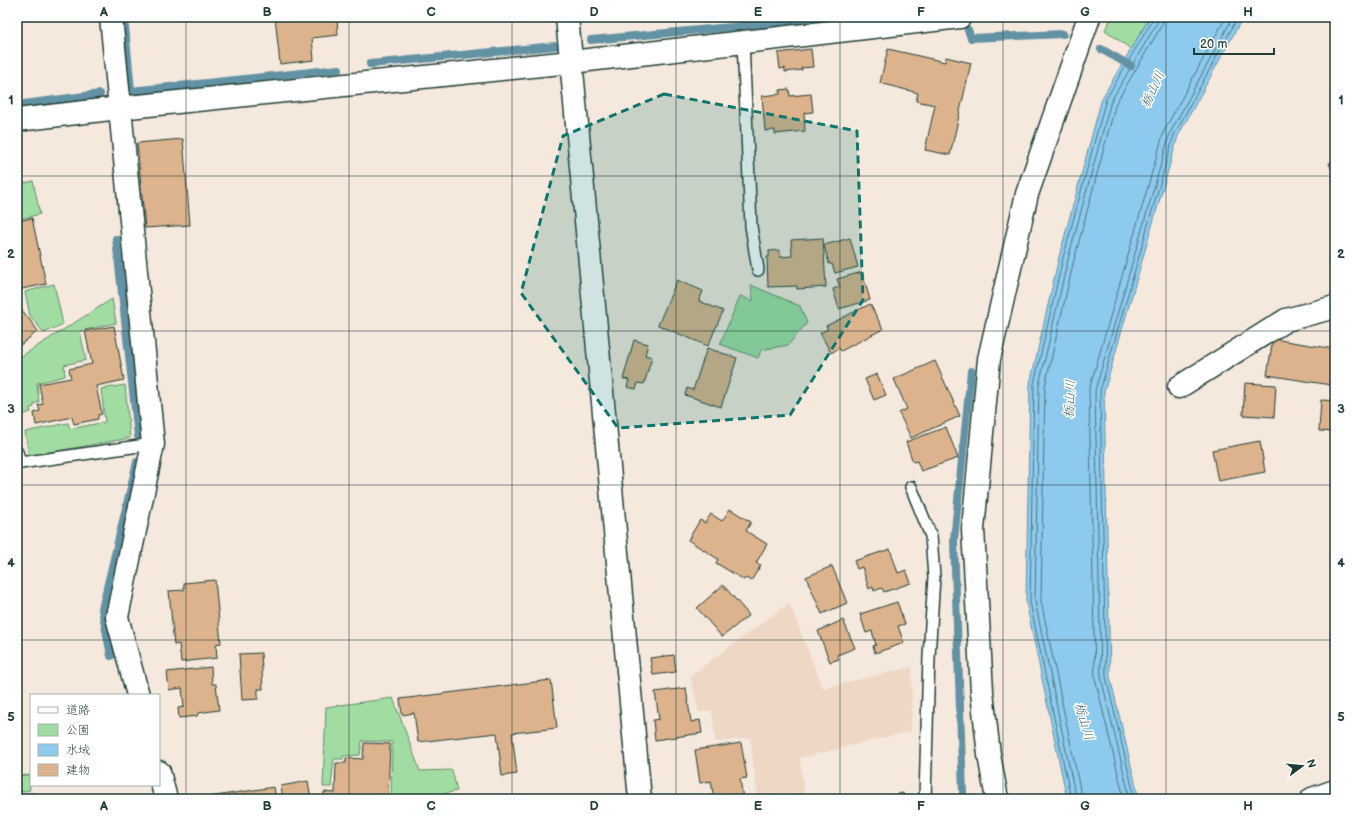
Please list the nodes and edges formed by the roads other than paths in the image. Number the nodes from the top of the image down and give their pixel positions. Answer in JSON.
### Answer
{"nodes":[{"id":1,"x":111,"y":17,"type":"edge"},
{"id":2,"x":567,"y":17,"type":"edge"},
{"id":3,"x":960,"y":17,"type":"edge"},
{"id":4,"x":1089,"y":17,"type":"edge"},
{"id":5,"x":743,"y":42,"type":"junction"},
{"id":6,"x":571,"y":62,"type":"junction"},
{"id":7,"x":120,"y":108,"type":"junction"},
{"id":8,"x":17,"y":120,"type":"edge"},
{"id":9,"x":758,"y":270,"type":"dead end"},
{"id":10,"x":1335,"y":307,"type":"edge"},
{"id":11,"x":1179,"y":387,"type":"dead end"},
{"id":12,"x":153,"y":444,"type":"junction"},
{"id":13,"x":17,"y":452,"type":"edge"},
{"id":14,"x":912,"y":487,"type":"dead end"},
{"id":15,"x":138,"y":694,"type":"edge"},
{"id":16,"x":160,"y":776,"type":"edge"},
{"id":17,"x":1335,"y":791,"type":"edge"},
{"id":18,"x":166,"y":799,"type":"edge"},
{"id":19,"x":640,"y":799,"type":"edge"},
{"id":20,"x":925,"y":799,"type":"edge"},
{"id":21,"x":998,"y":799,"type":"edge"},
{"id":22,"x":1312,"y":799,"type":"edge"}],
"edges":[{"from":1,"to":7,"type":"street"},
{"from":2,"to":6,"type":"street"},
{"from":3,"to":5,"type":"street"},
{"from":4,"to":21,"type":"street"},
{"from":5,"to":6,"type":"street"},
{"from":5,"to":9,"type":"lane"},
{"from":6,"to":7,"type":"street"},
{"from":6,"to":19,"type":"street"},
{"from":7,"to":8,"type":"street"},
{"from":7,"to":12,"type":"street"},
{"from":10,"to":11,"type":"street"},
{"from":12,"to":13,"type":"lane"},
{"from":12,"to":15,"type":"street"},
{"from":14,"to":20,"type":"lane"},
{"from":16,"to":18,"type":"street"},
{"from":17,"to":22,"type":"street"}]}
